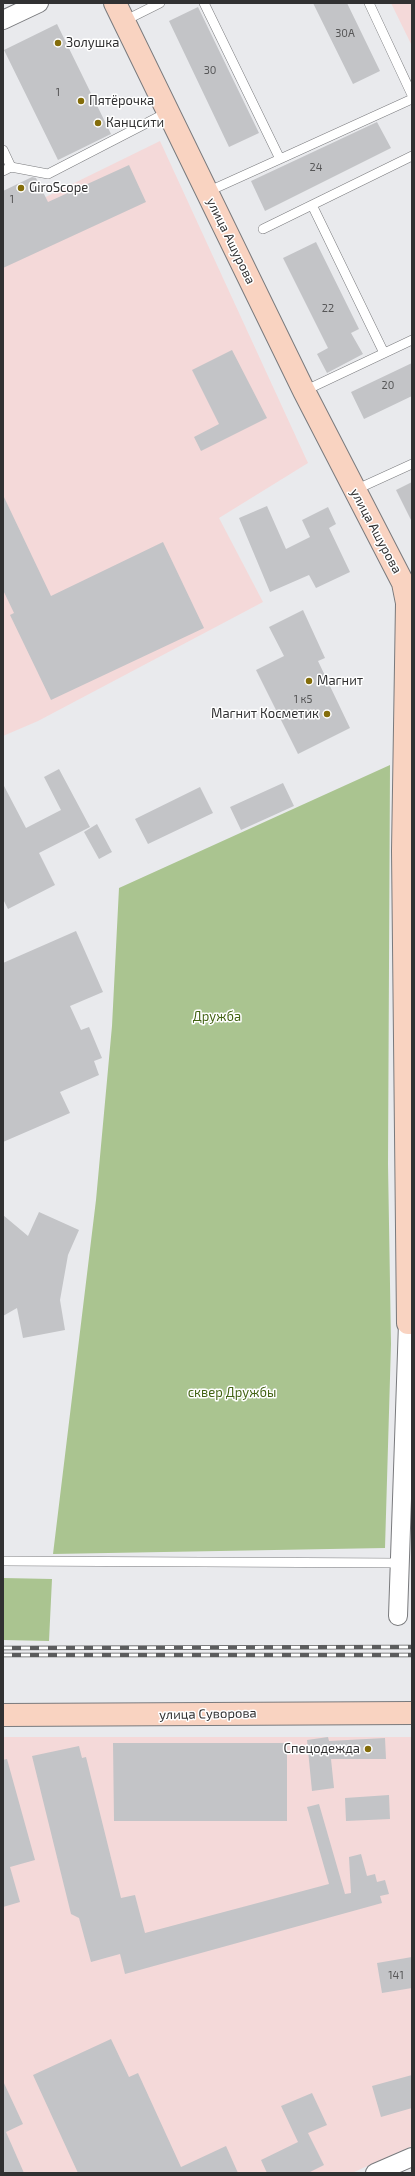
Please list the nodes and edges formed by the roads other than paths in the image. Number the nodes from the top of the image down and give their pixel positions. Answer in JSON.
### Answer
{"nodes":[{"id":1,"x":39,"y":3,"type":"edge"},
{"id":2,"x":160,"y":3,"type":"edge"},
{"id":3,"x":204,"y":3,"type":"edge"},
{"id":4,"x":369,"y":3,"type":"edge"},
{"id":5,"x":119,"y":12,"type":"edge"},
{"id":6,"x":3,"y":20,"type":"edge"},
{"id":7,"x":412,"y":95,"type":"edge"},
{"id":8,"x":412,"y":99,"type":"edge"},
{"id":9,"x":168,"y":112,"type":"junction"},
{"id":10,"x":3,"y":150,"type":"edge"},
{"id":11,"x":412,"y":156,"type":"edge"},
{"id":12,"x":280,"y":159,"type":"junction"},
{"id":13,"x":7,"y":169,"type":"edge"},
{"id":14,"x":207,"y":192,"type":"junction"},
{"id":15,"x":312,"y":205,"type":"junction"},
{"id":16,"x":263,"y":229,"type":"dead end"},
{"id":17,"x":412,"y":340,"type":"edge"},
{"id":18,"x":384,"y":353,"type":"junction"},
{"id":19,"x":304,"y":391,"type":"junction"},
{"id":20,"x":412,"y":464,"type":"edge"},
{"id":21,"x":354,"y":490,"type":"junction"},
{"id":22,"x":408,"y":582,"type":"edge"},
{"id":23,"x":408,"y":852,"type":"edge"},
{"id":24,"x":408,"y":998,"type":"edge"},
{"id":25,"x":409,"y":1075,"type":"edge"},
{"id":26,"x":410,"y":1323,"type":"edge"},
{"id":27,"x":405,"y":1552,"type":"edge"},
{"id":28,"x":3,"y":1561,"type":"edge"},
{"id":29,"x":398,"y":1616,"type":"dead end"},
{"id":30,"x":412,"y":1712,"type":"edge"},
{"id":31,"x":3,"y":1715,"type":"edge"},
{"id":32,"x":412,"y":2157,"type":"edge"},
{"id":33,"x":375,"y":2173,"type":"edge"}],
"edges":[{"from":1,"to":6,"type":"street"},
{"from":2,"to":5,"type":"lane"},
{"from":3,"to":12,"type":"lane"},
{"from":4,"to":7,"type":"lane"},
{"from":5,"to":9,"type":"street","name":"улица Ашурова"},
{"from":8,"to":12,"type":"lane"},
{"from":9,"to":13,"type":"lane"},
{"from":9,"to":14,"type":"street","name":"улица Ашурова"},
{"from":10,"to":13,"type":"lane"},
{"from":11,"to":15,"type":"lane"},
{"from":12,"to":14,"type":"lane"},
{"from":14,"to":19,"type":"street","name":"улица Ашурова"},
{"from":15,"to":16,"type":"lane"},
{"from":15,"to":18,"type":"lane"},
{"from":17,"to":18,"type":"lane"},
{"from":18,"to":19,"type":"lane"},
{"from":19,"to":21,"type":"street","name":"улица Ашурова"},
{"from":20,"to":21,"type":"lane"},
{"from":21,"to":22,"type":"street","name":"улица Ашурова"},
{"from":22,"to":23,"type":"street","name":"улица Ашурова"},
{"from":23,"to":24,"type":"street","name":"улица Ашурова"},
{"from":24,"to":25,"type":"street","name":"улица Ашурова"},
{"from":25,"to":26,"type":"street","name":"улица Ашурова"},
{"from":26,"to":27,"type":"street","name":"улица Ашурова"},
{"from":27,"to":28,"type":"lane"},
{"from":27,"to":29,"type":"street","name":"улица Ашурова"},
{"from":30,"to":31,"type":"street","name":"улица Суворова"},
{"from":32,"to":33,"type":"street"}]}
